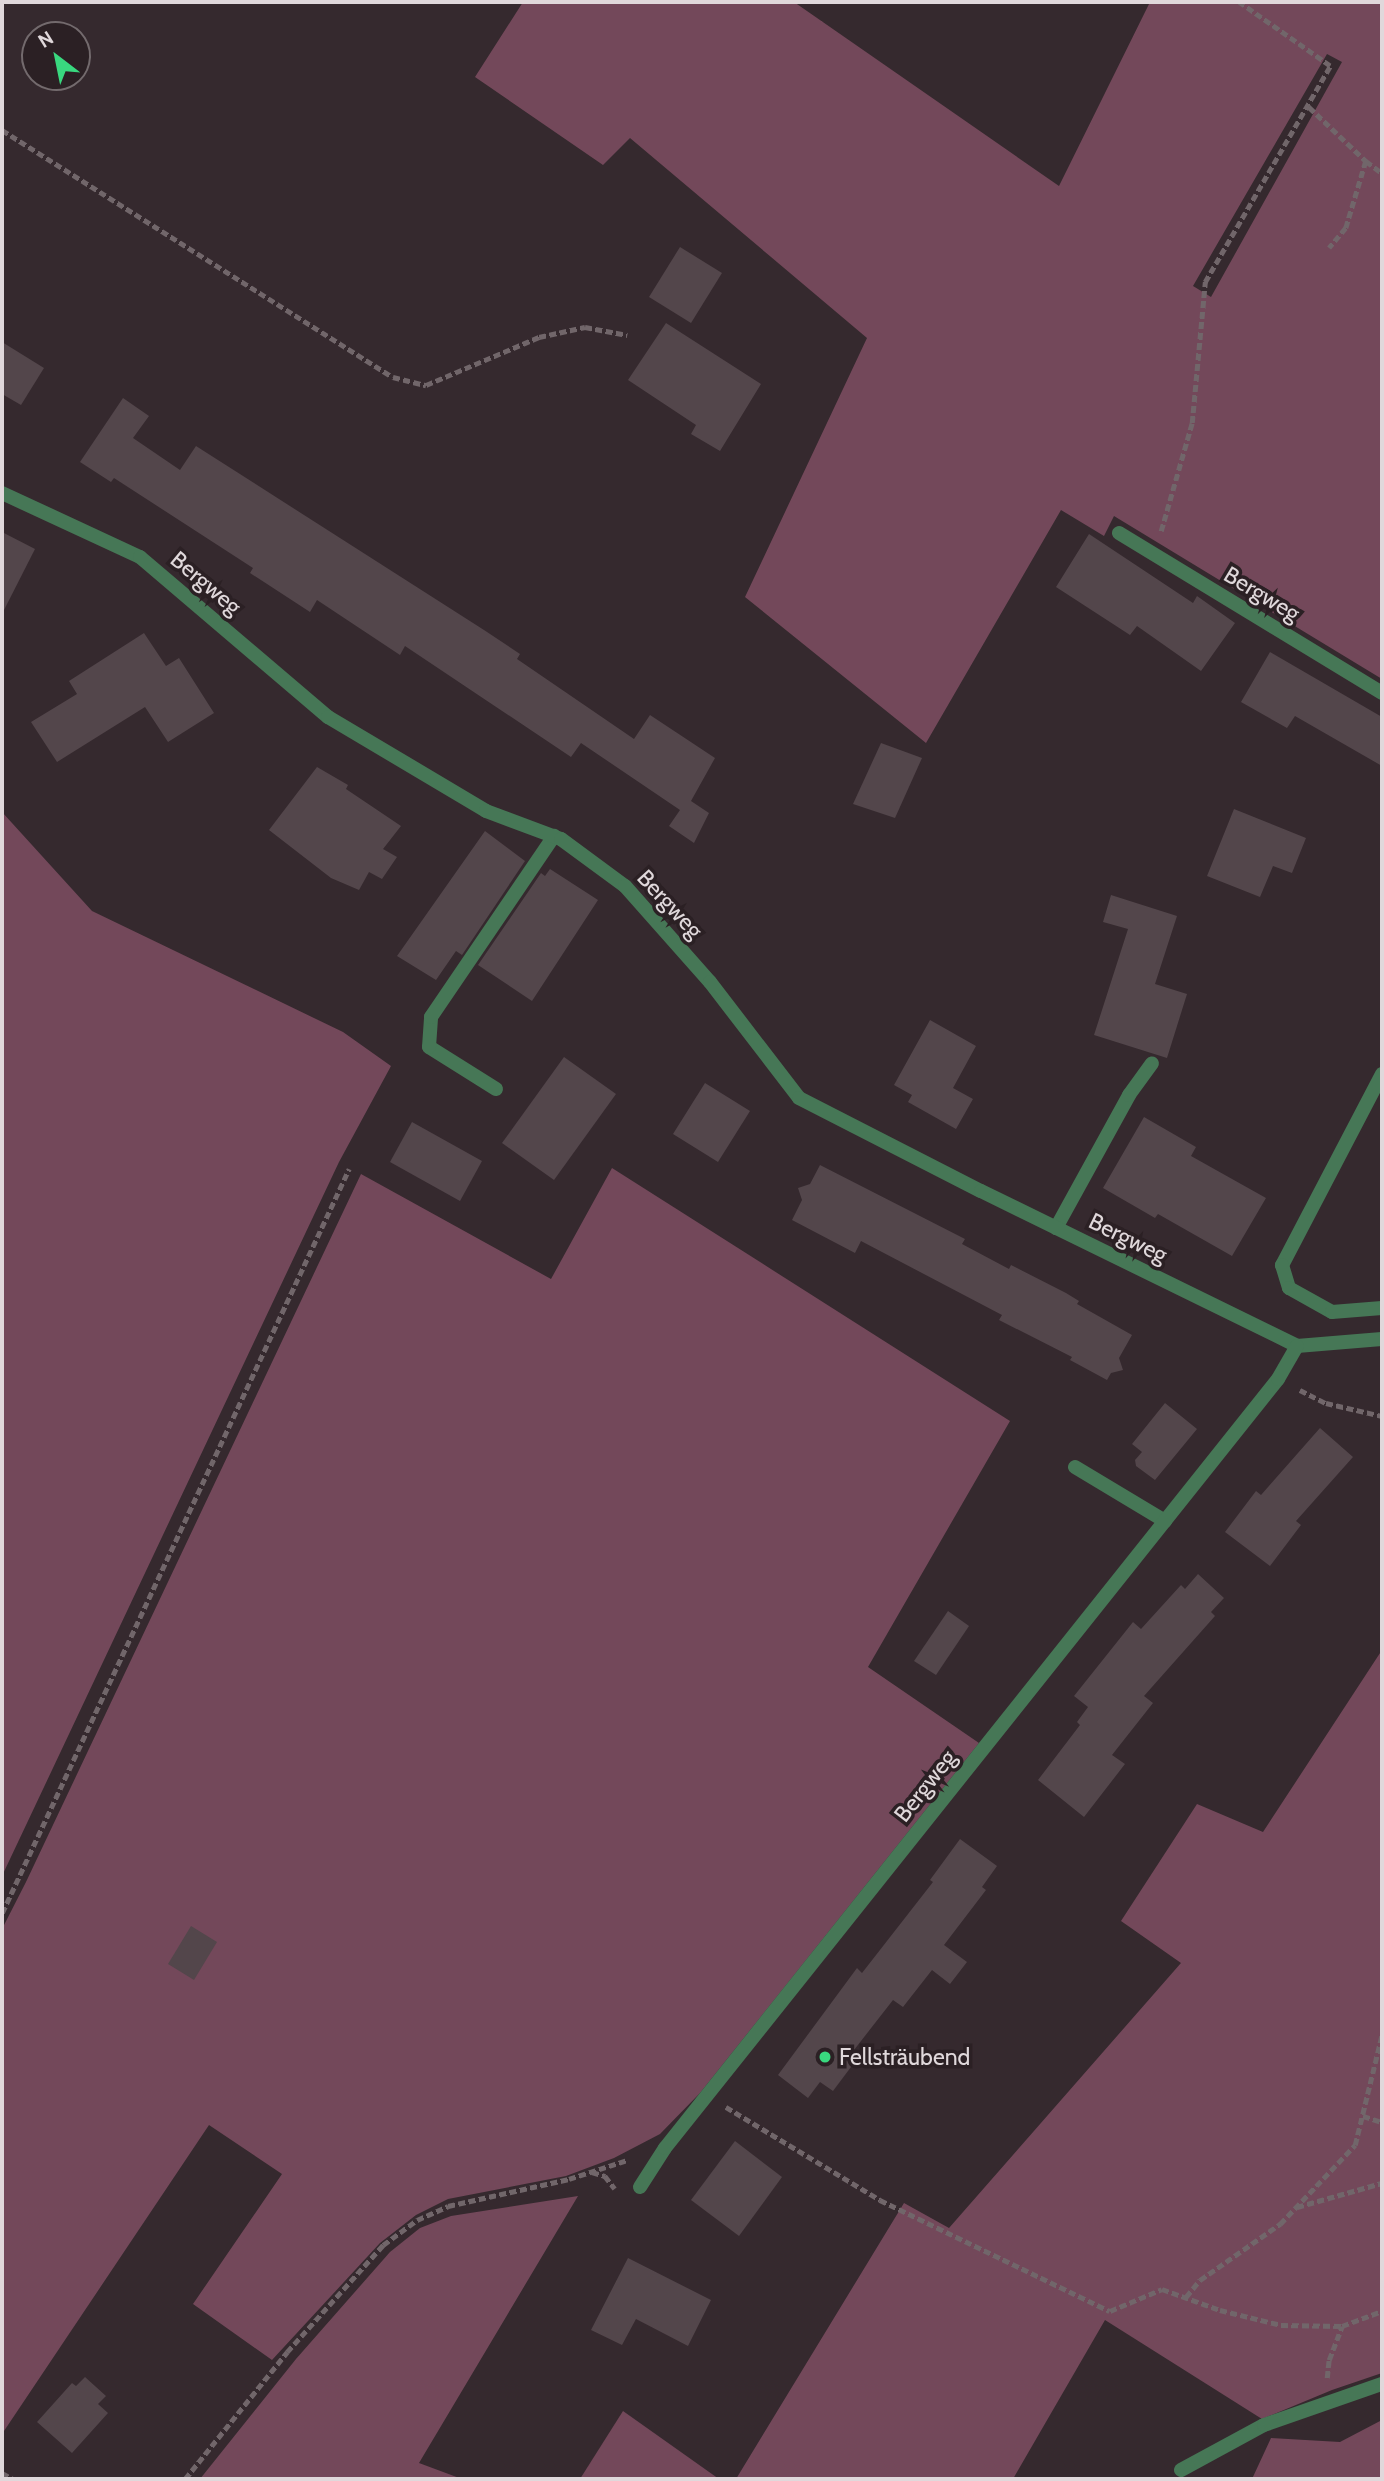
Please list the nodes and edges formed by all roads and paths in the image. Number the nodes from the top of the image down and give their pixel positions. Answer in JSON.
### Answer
{"nodes":[{"id":1,"x":1239,"y":2,"type":"edge"},
{"id":2,"x":1309,"y":107,"type":"junction"},
{"id":3,"x":2,"y":130,"type":"edge"},
{"id":4,"x":1366,"y":161,"type":"junction"},
{"id":5,"x":1382,"y":173,"type":"edge"},
{"id":6,"x":1329,"y":248,"type":"dead end"},
{"id":7,"x":627,"y":335,"type":"dead end"},
{"id":8,"x":2,"y":492,"type":"edge"},
{"id":9,"x":1119,"y":533,"type":"dead end"},
{"id":10,"x":1154,"y":555,"type":"junction"},
{"id":11,"x":1382,"y":693,"type":"edge"},
{"id":12,"x":554,"y":836,"type":"junction"},
{"id":13,"x":1152,"y":1063,"type":"dead end"},
{"id":14,"x":1382,"y":1074,"type":"edge"},
{"id":15,"x":496,"y":1089,"type":"dead end"},
{"id":16,"x":349,"y":1168,"type":"dead end"},
{"id":17,"x":1056,"y":1228,"type":"junction"},
{"id":18,"x":1382,"y":1308,"type":"edge"},
{"id":19,"x":1382,"y":1339,"type":"edge"},
{"id":20,"x":1297,"y":1346,"type":"junction"},
{"id":21,"x":1278,"y":1379,"type":"junction"},
{"id":22,"x":1382,"y":1416,"type":"edge"},
{"id":23,"x":1075,"y":1467,"type":"dead end"},
{"id":24,"x":1165,"y":1521,"type":"junction"},
{"id":25,"x":2,"y":1913,"type":"edge"},
{"id":26,"x":1382,"y":2034,"type":"edge"},
{"id":27,"x":709,"y":2096,"type":"junction"},
{"id":28,"x":1363,"y":2116,"type":"junction"},
{"id":29,"x":1382,"y":2122,"type":"edge"},
{"id":30,"x":665,"y":2148,"type":"junction"},
{"id":31,"x":592,"y":2172,"type":"junction"},
{"id":32,"x":1382,"y":2183,"type":"edge"},
{"id":33,"x":640,"y":2187,"type":"dead end"},
{"id":34,"x":621,"y":2200,"type":"dead end"},
{"id":35,"x":1296,"y":2207,"type":"junction"},
{"id":36,"x":1186,"y":2297,"type":"junction"},
{"id":37,"x":1382,"y":2311,"type":"edge"},
{"id":38,"x":1342,"y":2326,"type":"junction"},
{"id":39,"x":1382,"y":2384,"type":"edge"},
{"id":40,"x":1329,"y":2401,"type":"junction"},
{"id":41,"x":1181,"y":2470,"type":"dead end"},
{"id":42,"x":2,"y":2473,"type":"edge"},
{"id":43,"x":13,"y":2479,"type":"edge"},
{"id":44,"x":186,"y":2479,"type":"edge"}],
"edges":[{"from":1,"to":2,"type":"path"},
{"from":2,"to":4,"type":"path"},
{"from":2,"to":10,"type":"path"},
{"from":3,"to":7,"type":"path"},
{"from":4,"to":5,"type":"path"},
{"from":4,"to":6,"type":"path"},
{"from":8,"to":12,"type":"street","name":"Bergweg"},
{"from":9,"to":10,"type":"street","name":"Bergweg"},
{"from":10,"to":11,"type":"street","name":"Bergweg"},
{"from":12,"to":15,"type":"street"},
{"from":12,"to":17,"type":"street","name":"Bergweg"},
{"from":13,"to":17,"type":"street"},
{"from":14,"to":18,"type":"street"},
{"from":16,"to":25,"type":"path"},
{"from":17,"to":20,"type":"street","name":"Bergweg"},
{"from":19,"to":20,"type":"street"},
{"from":20,"to":21,"type":"street","name":"Bergweg"},
{"from":21,"to":22,"type":"path"},
{"from":21,"to":24,"type":"street","name":"Bergweg"},
{"from":23,"to":24,"type":"street"},
{"from":24,"to":27,"type":"street","name":"Bergweg"},
{"from":26,"to":28,"type":"path"},
{"from":27,"to":30,"type":"street","name":"Bergweg"},
{"from":27,"to":36,"type":"path"},
{"from":28,"to":29,"type":"path"},
{"from":28,"to":35,"type":"path"},
{"from":30,"to":31,"type":"path"},
{"from":30,"to":33,"type":"street","name":"Bergweg"},
{"from":31,"to":34,"type":"path"},
{"from":31,"to":44,"type":"path"},
{"from":32,"to":35,"type":"path"},
{"from":35,"to":36,"type":"path"},
{"from":36,"to":38,"type":"path"},
{"from":37,"to":38,"type":"path"},
{"from":38,"to":40,"type":"path"},
{"from":39,"to":40,"type":"street"},
{"from":40,"to":41,"type":"street"},
{"from":42,"to":43,"type":"path"}]}
